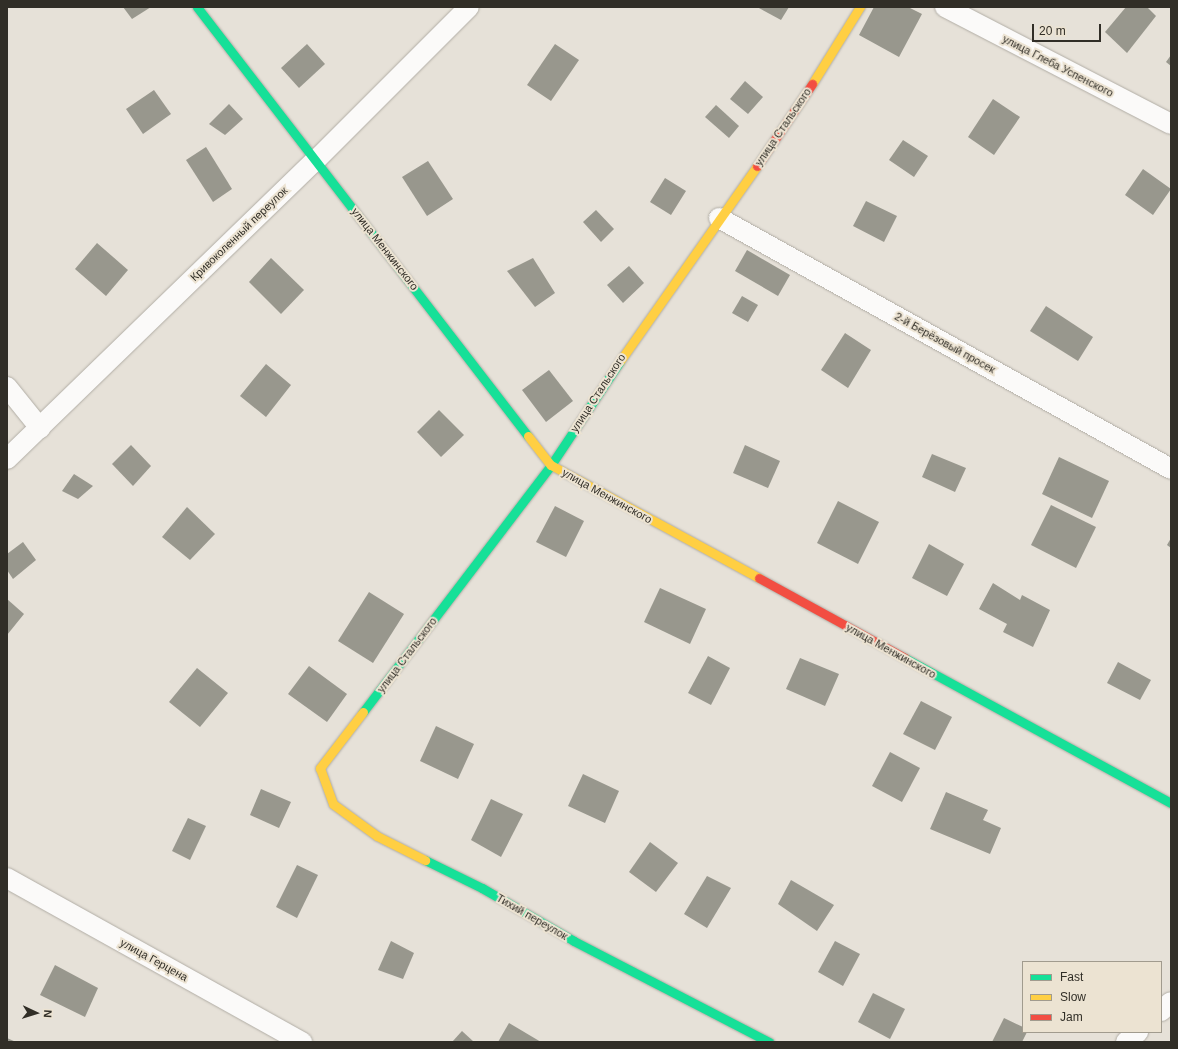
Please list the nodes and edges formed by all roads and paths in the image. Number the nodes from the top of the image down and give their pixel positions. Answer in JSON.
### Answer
{"nodes":[{"id":1,"x":197,"y":7,"type":"edge"},
{"id":2,"x":469,"y":7,"type":"edge"},
{"id":3,"x":860,"y":7,"type":"edge"},
{"id":4,"x":945,"y":7,"type":"edge"},
{"id":5,"x":1171,"y":124,"type":"edge"},
{"id":6,"x":316,"y":160,"type":"junction"},
{"id":7,"x":719,"y":218,"type":"junction"},
{"id":8,"x":7,"y":387,"type":"edge"},
{"id":9,"x":40,"y":428,"type":"junction"},
{"id":10,"x":7,"y":458,"type":"edge"},
{"id":11,"x":551,"y":465,"type":"junction"},
{"id":12,"x":1171,"y":469,"type":"edge"},
{"id":13,"x":320,"y":768,"type":"joint"},
{"id":14,"x":1171,"y":804,"type":"edge"},
{"id":15,"x":7,"y":878,"type":"edge"},
{"id":16,"x":1171,"y":1002,"type":"edge"},
{"id":17,"x":1162,"y":1010,"type":"edge"},
{"id":18,"x":1137,"y":1033,"type":"edge"},
{"id":19,"x":302,"y":1042,"type":"edge"},
{"id":20,"x":768,"y":1042,"type":"edge"},
{"id":21,"x":1126,"y":1042,"type":"edge"}],
"edges":[{"from":1,"to":6,"type":"street","name":"улица Менжинского"},
{"from":2,"to":6,"type":"street","name":"Кривоколенный переулок"},
{"from":3,"to":7,"type":"street","name":"улица Стальского"},
{"from":4,"to":5,"type":"street","name":"улица Глеба Успенского"},
{"from":6,"to":9,"type":"street","name":"Кривоколенный переулок"},
{"from":6,"to":11,"type":"street","name":"улица Менжинского"},
{"from":7,"to":11,"type":"street","name":"улица Стальского"},
{"from":7,"to":12,"type":"street","name":"2-й Берёзовый просек"},
{"from":8,"to":9,"type":"street"},
{"from":9,"to":10,"type":"street","name":"Кривоколенный переулок"},
{"from":11,"to":13,"type":"street","name":"улица Стальского"},
{"from":11,"to":14,"type":"street","name":"улица Менжинского"},
{"from":13,"to":20,"type":"street","name":"Тихий переулок"},
{"from":15,"to":19,"type":"street","name":"улица Герцена"},
{"from":16,"to":17,"type":"street"},
{"from":18,"to":21,"type":"street"}]}
